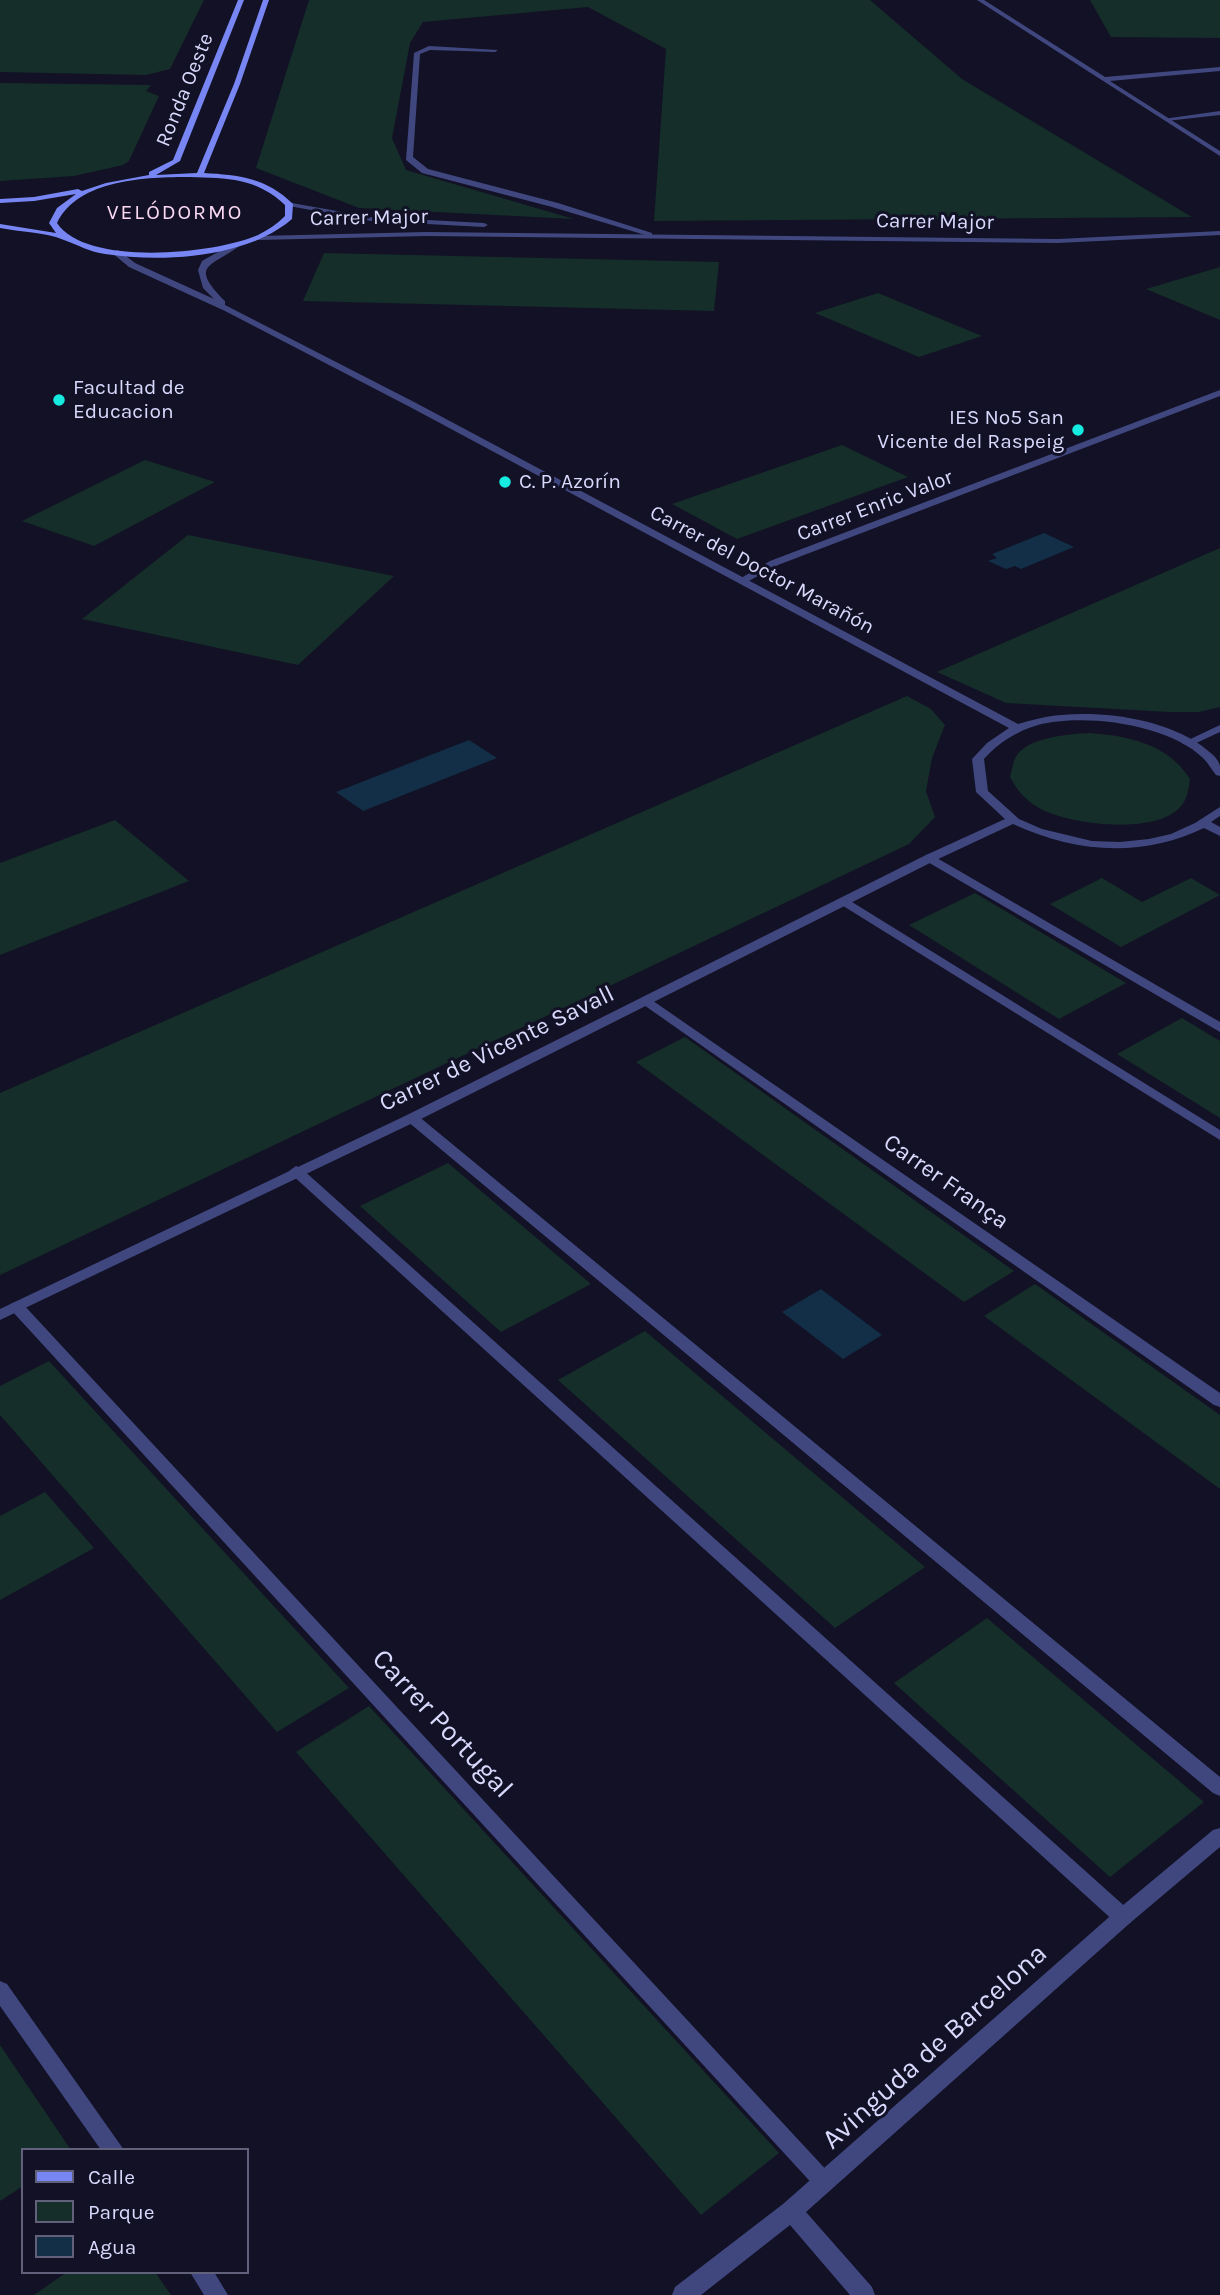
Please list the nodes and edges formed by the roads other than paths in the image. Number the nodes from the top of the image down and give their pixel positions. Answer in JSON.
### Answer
{"nodes":[{"id":1,"x":241,"y":0,"type":"edge"},
{"id":2,"x":266,"y":0,"type":"edge"},
{"id":3,"x":979,"y":0,"type":"edge"},
{"id":4,"x":495,"y":50,"type":"dead end"},
{"id":5,"x":1220,"y":69,"type":"edge"},
{"id":6,"x":1106,"y":79,"type":"junction"},
{"id":7,"x":1220,"y":113,"type":"edge"},
{"id":8,"x":1166,"y":119,"type":"junction"},
{"id":9,"x":1220,"y":154,"type":"edge"},
{"id":10,"x":200,"y":175,"type":"junction"},
{"id":11,"x":145,"y":178,"type":"junction"},
{"id":12,"x":104,"y":186,"type":"junction"},
{"id":13,"x":0,"y":201,"type":"edge"},
{"id":14,"x":289,"y":204,"type":"junction"},
{"id":15,"x":0,"y":226,"type":"edge"},
{"id":16,"x":1220,"y":233,"type":"edge"},
{"id":17,"x":649,"y":235,"type":"junction"},
{"id":18,"x":64,"y":237,"type":"junction"},
{"id":19,"x":258,"y":238,"type":"junction"},
{"id":20,"x":235,"y":246,"type":"junction"},
{"id":21,"x":115,"y":253,"type":"junction"},
{"id":22,"x":228,"y":309,"type":"junction"},
{"id":23,"x":1220,"y":393,"type":"edge"},
{"id":24,"x":741,"y":582,"type":"junction"},
{"id":25,"x":1017,"y":728,"type":"junction"},
{"id":26,"x":1220,"y":729,"type":"edge"},
{"id":27,"x":1188,"y":743,"type":"junction"},
{"id":28,"x":1220,"y":773,"type":"edge"},
{"id":29,"x":1220,"y":810,"type":"edge"},
{"id":30,"x":1013,"y":820,"type":"junction"},
{"id":31,"x":1206,"y":824,"type":"junction"},
{"id":32,"x":1220,"y":832,"type":"edge"},
{"id":33,"x":930,"y":858,"type":"junction"},
{"id":34,"x":844,"y":901,"type":"junction"},
{"id":35,"x":646,"y":1000,"type":"junction"},
{"id":36,"x":1220,"y":1028,"type":"edge"},
{"id":37,"x":412,"y":1118,"type":"junction"},
{"id":38,"x":1220,"y":1136,"type":"edge"},
{"id":39,"x":296,"y":1171,"type":"junction"},
{"id":40,"x":8,"y":1311,"type":"edge"},
{"id":41,"x":1220,"y":1401,"type":"edge"},
{"id":42,"x":1220,"y":1788,"type":"edge"},
{"id":43,"x":1220,"y":1836,"type":"edge"},
{"id":44,"x":1123,"y":1917,"type":"junction"},
{"id":45,"x":0,"y":1990,"type":"edge"},
{"id":46,"x":113,"y":2148,"type":"edge"},
{"id":47,"x":824,"y":2182,"type":"junction"},
{"id":48,"x":790,"y":2211,"type":"junction"},
{"id":49,"x":202,"y":2274,"type":"edge"},
{"id":50,"x":217,"y":2295,"type":"edge"},
{"id":51,"x":683,"y":2295,"type":"edge"},
{"id":52,"x":864,"y":2295,"type":"edge"}],
"edges":[{"from":1,"to":11,"type":"main road","name":"Ronda Oeste"},
{"from":2,"to":10,"type":"main road","name":"Ronda Oeste"},
{"from":3,"to":6,"type":"street"},
{"from":4,"to":17,"type":"street"},
{"from":5,"to":6,"type":"street"},
{"from":6,"to":8,"type":"street"},
{"from":7,"to":8,"type":"street"},
{"from":8,"to":9,"type":"street"},
{"from":10,"to":11,"type":"main road"},
{"from":10,"to":14,"type":"main road"},
{"from":11,"to":12,"type":"main road"},
{"from":12,"to":13,"type":"main road"},
{"from":12,"to":18,"type":"main road"},
{"from":14,"to":17,"type":"street","name":"Carrer Major"},
{"from":14,"to":19,"type":"main road"},
{"from":15,"to":18,"type":"main road"},
{"from":16,"to":17,"type":"street","name":"Carrer Major"},
{"from":17,"to":19,"type":"street","name":"Carrer Major"},
{"from":18,"to":21,"type":"main road"},
{"from":19,"to":20,"type":"main road"},
{"from":20,"to":21,"type":"main road"},
{"from":20,"to":22,"type":"street"},
{"from":21,"to":22,"type":"street","name":"Carrer del Doctor Marañón"},
{"from":22,"to":24,"type":"street","name":"Carrer del Doctor Marañón"},
{"from":23,"to":24,"type":"street","name":"Carrer Enric Valor"},
{"from":24,"to":25,"type":"street","name":"Carrer del Doctor Marañón"},
{"from":25,"to":27,"type":"street"},
{"from":25,"to":30,"type":"street"},
{"from":26,"to":27,"type":"street"},
{"from":27,"to":28,"type":"street"},
{"from":29,"to":31,"type":"street"},
{"from":30,"to":31,"type":"street"},
{"from":30,"to":33,"type":"street","name":"Carrer de Vicente Savall"},
{"from":31,"to":32,"type":"street"},
{"from":33,"to":34,"type":"street","name":"Carrer de Vicente Savall"},
{"from":33,"to":36,"type":"street"},
{"from":34,"to":35,"type":"street","name":"Carrer de Vicente Savall"},
{"from":34,"to":38,"type":"street"},
{"from":35,"to":37,"type":"street","name":"Carrer de Vicente Savall"},
{"from":35,"to":41,"type":"street","name":"Carrer França"},
{"from":37,"to":39,"type":"street","name":"Carrer de Vicente Savall"},
{"from":37,"to":42,"type":"street"},
{"from":39,"to":40,"type":"street","name":"Carrer de Vicente Savall"},
{"from":39,"to":44,"type":"street"},
{"from":40,"to":47,"type":"street","name":"Carrer Portugal"},
{"from":43,"to":44,"type":"street","name":"Avinguda de Barcelona"},
{"from":44,"to":47,"type":"street","name":"Avinguda de Barcelona"},
{"from":45,"to":46,"type":"street"},
{"from":47,"to":48,"type":"street","name":"Avinguda de Barcelona"},
{"from":48,"to":51,"type":"street","name":"Avinguda de Barcelona"},
{"from":48,"to":52,"type":"street"},
{"from":49,"to":50,"type":"street"}]}
